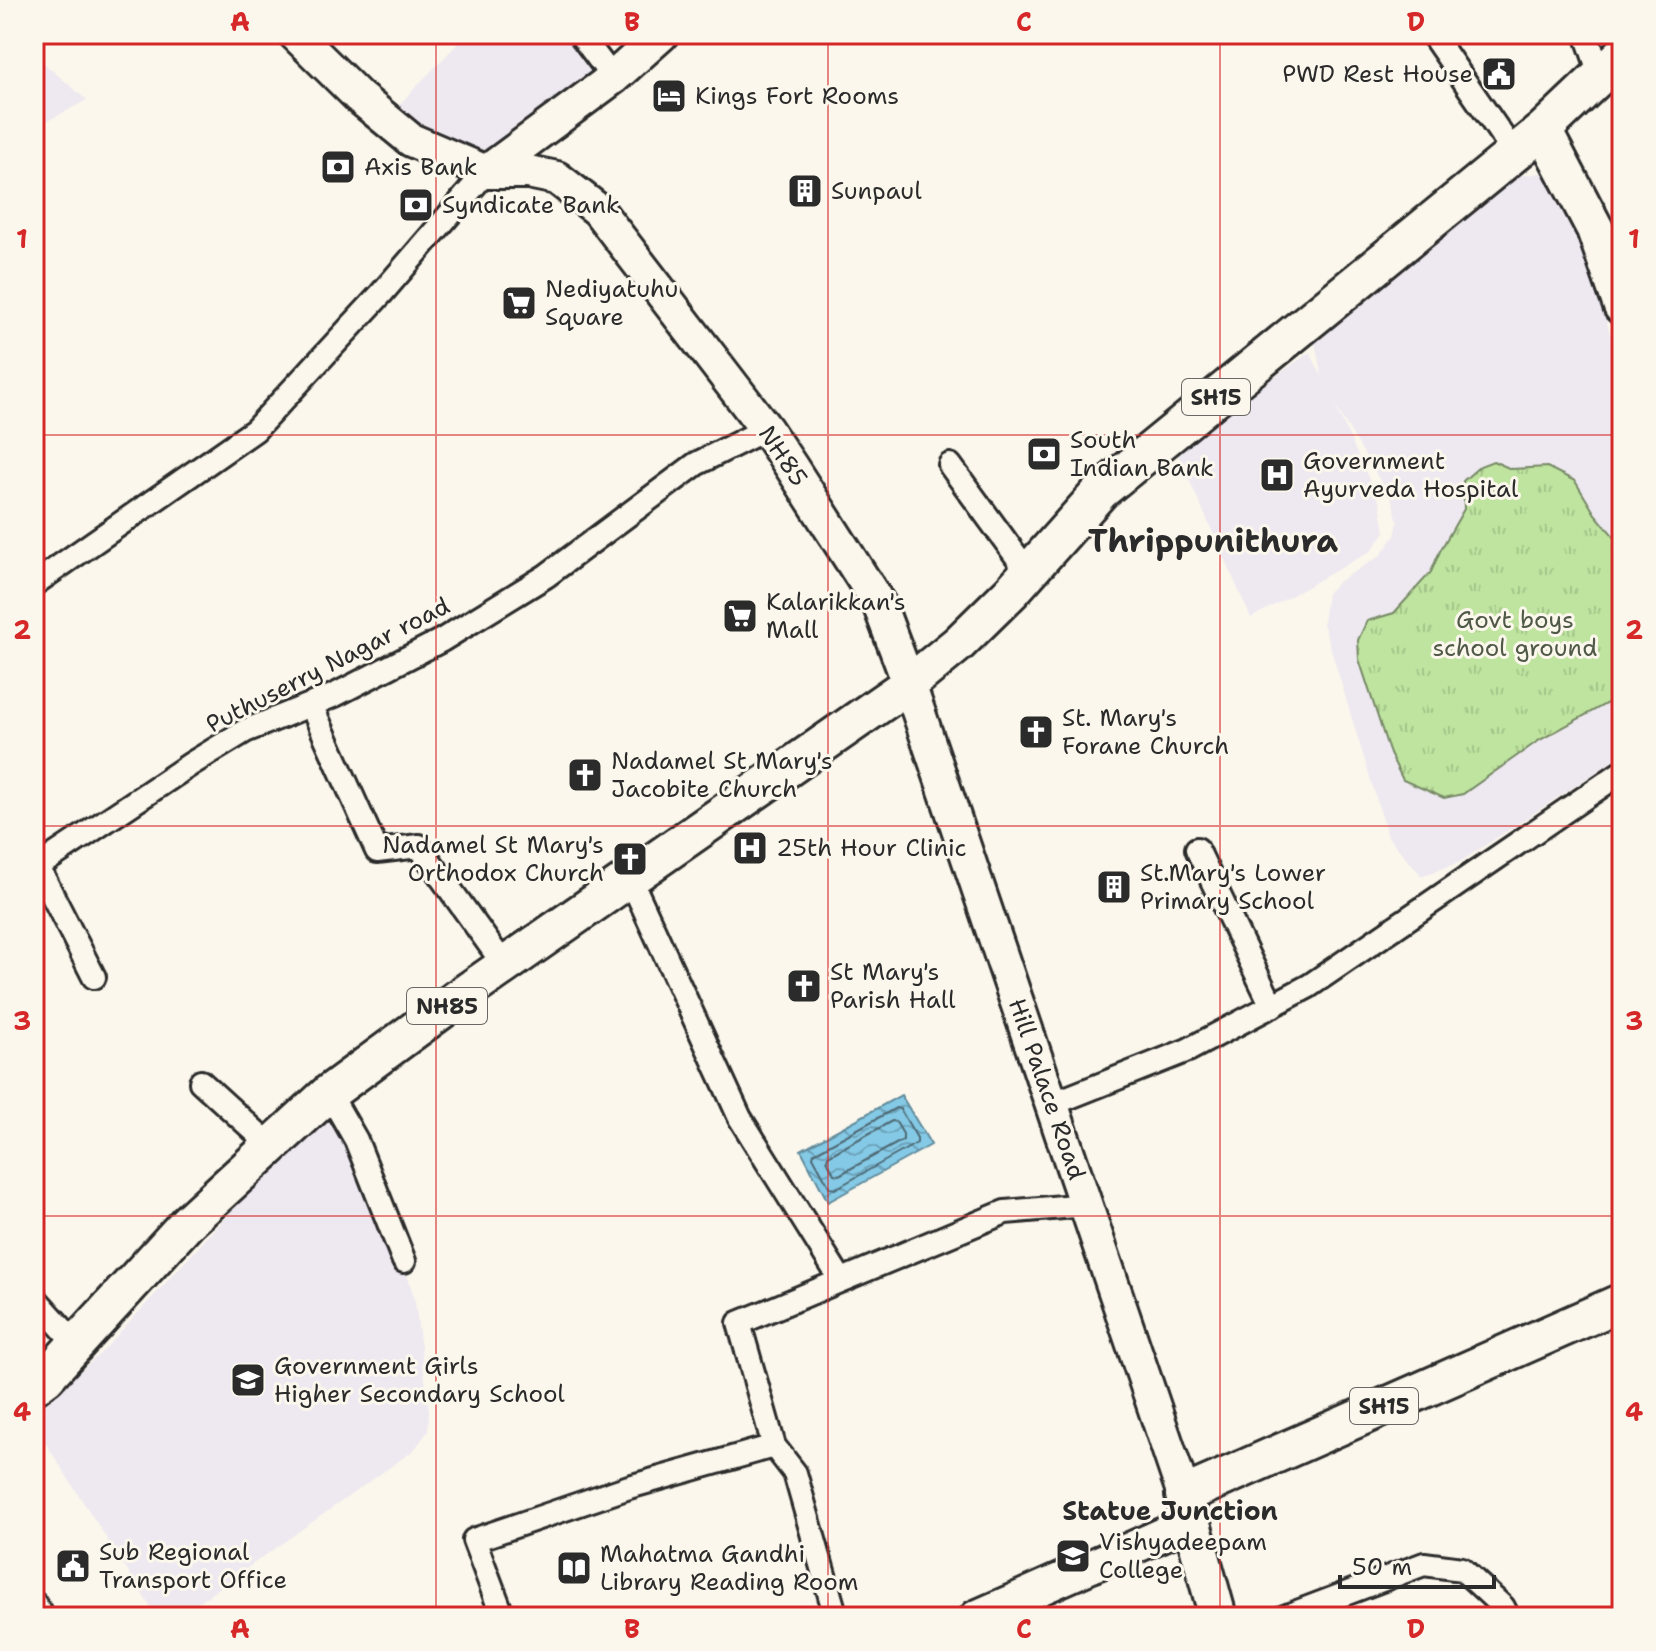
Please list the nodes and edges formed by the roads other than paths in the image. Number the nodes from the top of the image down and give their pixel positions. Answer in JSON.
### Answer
{"nodes":[{"id":1,"x":295,"y":34,"type":"edge"},
{"id":2,"x":580,"y":34,"type":"edge"},
{"id":3,"x":662,"y":34,"type":"edge"},
{"id":4,"x":1432,"y":34,"type":"edge"},
{"id":5,"x":1586,"y":34,"type":"edge"},
{"id":6,"x":1614,"y":62,"type":"edge"},
{"id":7,"x":613,"y":78,"type":"junction"},
{"id":8,"x":1543,"y":130,"type":"junction"},
{"id":9,"x":1514,"y":153,"type":"junction"},
{"id":10,"x":486,"y":172,"type":"junction"},
{"id":11,"x":1622,"y":306,"type":"edge"},
{"id":12,"x":766,"y":429,"type":"junction"},
{"id":13,"x":950,"y":465,"type":"dead end"},
{"id":14,"x":1028,"y":572,"type":"junction"},
{"id":15,"x":34,"y":584,"type":"edge"},
{"id":16,"x":909,"y":684,"type":"junction"},
{"id":17,"x":311,"y":705,"type":"junction"},
{"id":18,"x":1622,"y":772,"type":"edge"},
{"id":19,"x":1197,"y":849,"type":"dead end"},
{"id":20,"x":36,"y":868,"type":"edge"},
{"id":21,"x":630,"y":878,"type":"junction"},
{"id":22,"x":505,"y":966,"type":"junction"},
{"id":23,"x":94,"y":977,"type":"dead end"},
{"id":24,"x":1272,"y":1006,"type":"junction"},
{"id":25,"x":201,"y":1082,"type":"dead end"},
{"id":26,"x":329,"y":1093,"type":"junction"},
{"id":27,"x":1052,"y":1104,"type":"junction"},
{"id":28,"x":270,"y":1145,"type":"junction"},
{"id":29,"x":1086,"y":1205,"type":"junction"},
{"id":30,"x":404,"y":1261,"type":"dead end"},
{"id":31,"x":841,"y":1280,"type":"junction"},
{"id":32,"x":34,"y":1297,"type":"edge"},
{"id":33,"x":1622,"y":1302,"type":"edge"},
{"id":34,"x":76,"y":1344,"type":"junction"},
{"id":35,"x":34,"y":1386,"type":"edge"},
{"id":36,"x":774,"y":1446,"type":"junction"},
{"id":37,"x":1188,"y":1509,"type":"junction"},
{"id":38,"x":34,"y":1603,"type":"edge"},
{"id":39,"x":43,"y":1617,"type":"edge"},
{"id":40,"x":503,"y":1617,"type":"edge"},
{"id":41,"x":836,"y":1617,"type":"edge"},
{"id":42,"x":976,"y":1617,"type":"edge"},
{"id":43,"x":1218,"y":1617,"type":"edge"},
{"id":44,"x":1284,"y":1617,"type":"edge"},
{"id":45,"x":1508,"y":1617,"type":"edge"}],
"edges":[{"from":1,"to":10,"type":"main road","name":"NH85","number":"NH85"},
{"from":2,"to":7,"type":"street"},
{"from":3,"to":7,"type":"main road"},
{"from":4,"to":9,"type":"street"},
{"from":5,"to":6,"type":"street"},
{"from":6,"to":8,"type":"main road","number":"SH15"},
{"from":7,"to":10,"type":"main road"},
{"from":8,"to":9,"type":"main road","number":"SH15"},
{"from":8,"to":11,"type":"main road"},
{"from":9,"to":14,"type":"main road","number":"SH15"},
{"from":10,"to":12,"type":"main road","name":"NH85","number":"NH85"},
{"from":10,"to":15,"type":"street"},
{"from":12,"to":16,"type":"main road","name":"NH85","number":"NH85"},
{"from":12,"to":17,"type":"street","name":"Puthuserry Nagar road"},
{"from":13,"to":14,"type":"street"},
{"from":14,"to":16,"type":"main road","number":"SH15"},
{"from":16,"to":21,"type":"main road","name":"NH85","number":"NH85"},
{"from":16,"to":27,"type":"main road","name":"Hill Palace Road"},
{"from":17,"to":20,"type":"street","name":"Puthuserry Nagar road"},
{"from":17,"to":22,"type":"street"},
{"from":18,"to":24,"type":"street"},
{"from":19,"to":24,"type":"street"},
{"from":20,"to":23,"type":"street"},
{"from":21,"to":22,"type":"main road","name":"NH85","number":"NH85"},
{"from":21,"to":31,"type":"street"},
{"from":22,"to":26,"type":"main road","name":"NH85","number":"NH85"},
{"from":24,"to":27,"type":"street"},
{"from":25,"to":28,"type":"street"},
{"from":26,"to":28,"type":"main road","name":"NH85","number":"NH85"},
{"from":26,"to":30,"type":"street"},
{"from":27,"to":29,"type":"main road","name":"Hill Palace Road"},
{"from":28,"to":34,"type":"main road","name":"NH85","number":"NH85"},
{"from":29,"to":31,"type":"street"},
{"from":29,"to":37,"type":"main road","name":"Hill Palace Road"},
{"from":31,"to":36,"type":"street"},
{"from":32,"to":34,"type":"street"},
{"from":33,"to":37,"type":"main road","number":"SH15"},
{"from":34,"to":35,"type":"main road","name":"NH85","number":"NH85"},
{"from":36,"to":40,"type":"street"},
{"from":36,"to":41,"type":"street"},
{"from":37,"to":42,"type":"main road"},
{"from":37,"to":43,"type":"main road"},
{"from":38,"to":39,"type":"street"},
{"from":44,"to":45,"type":"street"}]}
